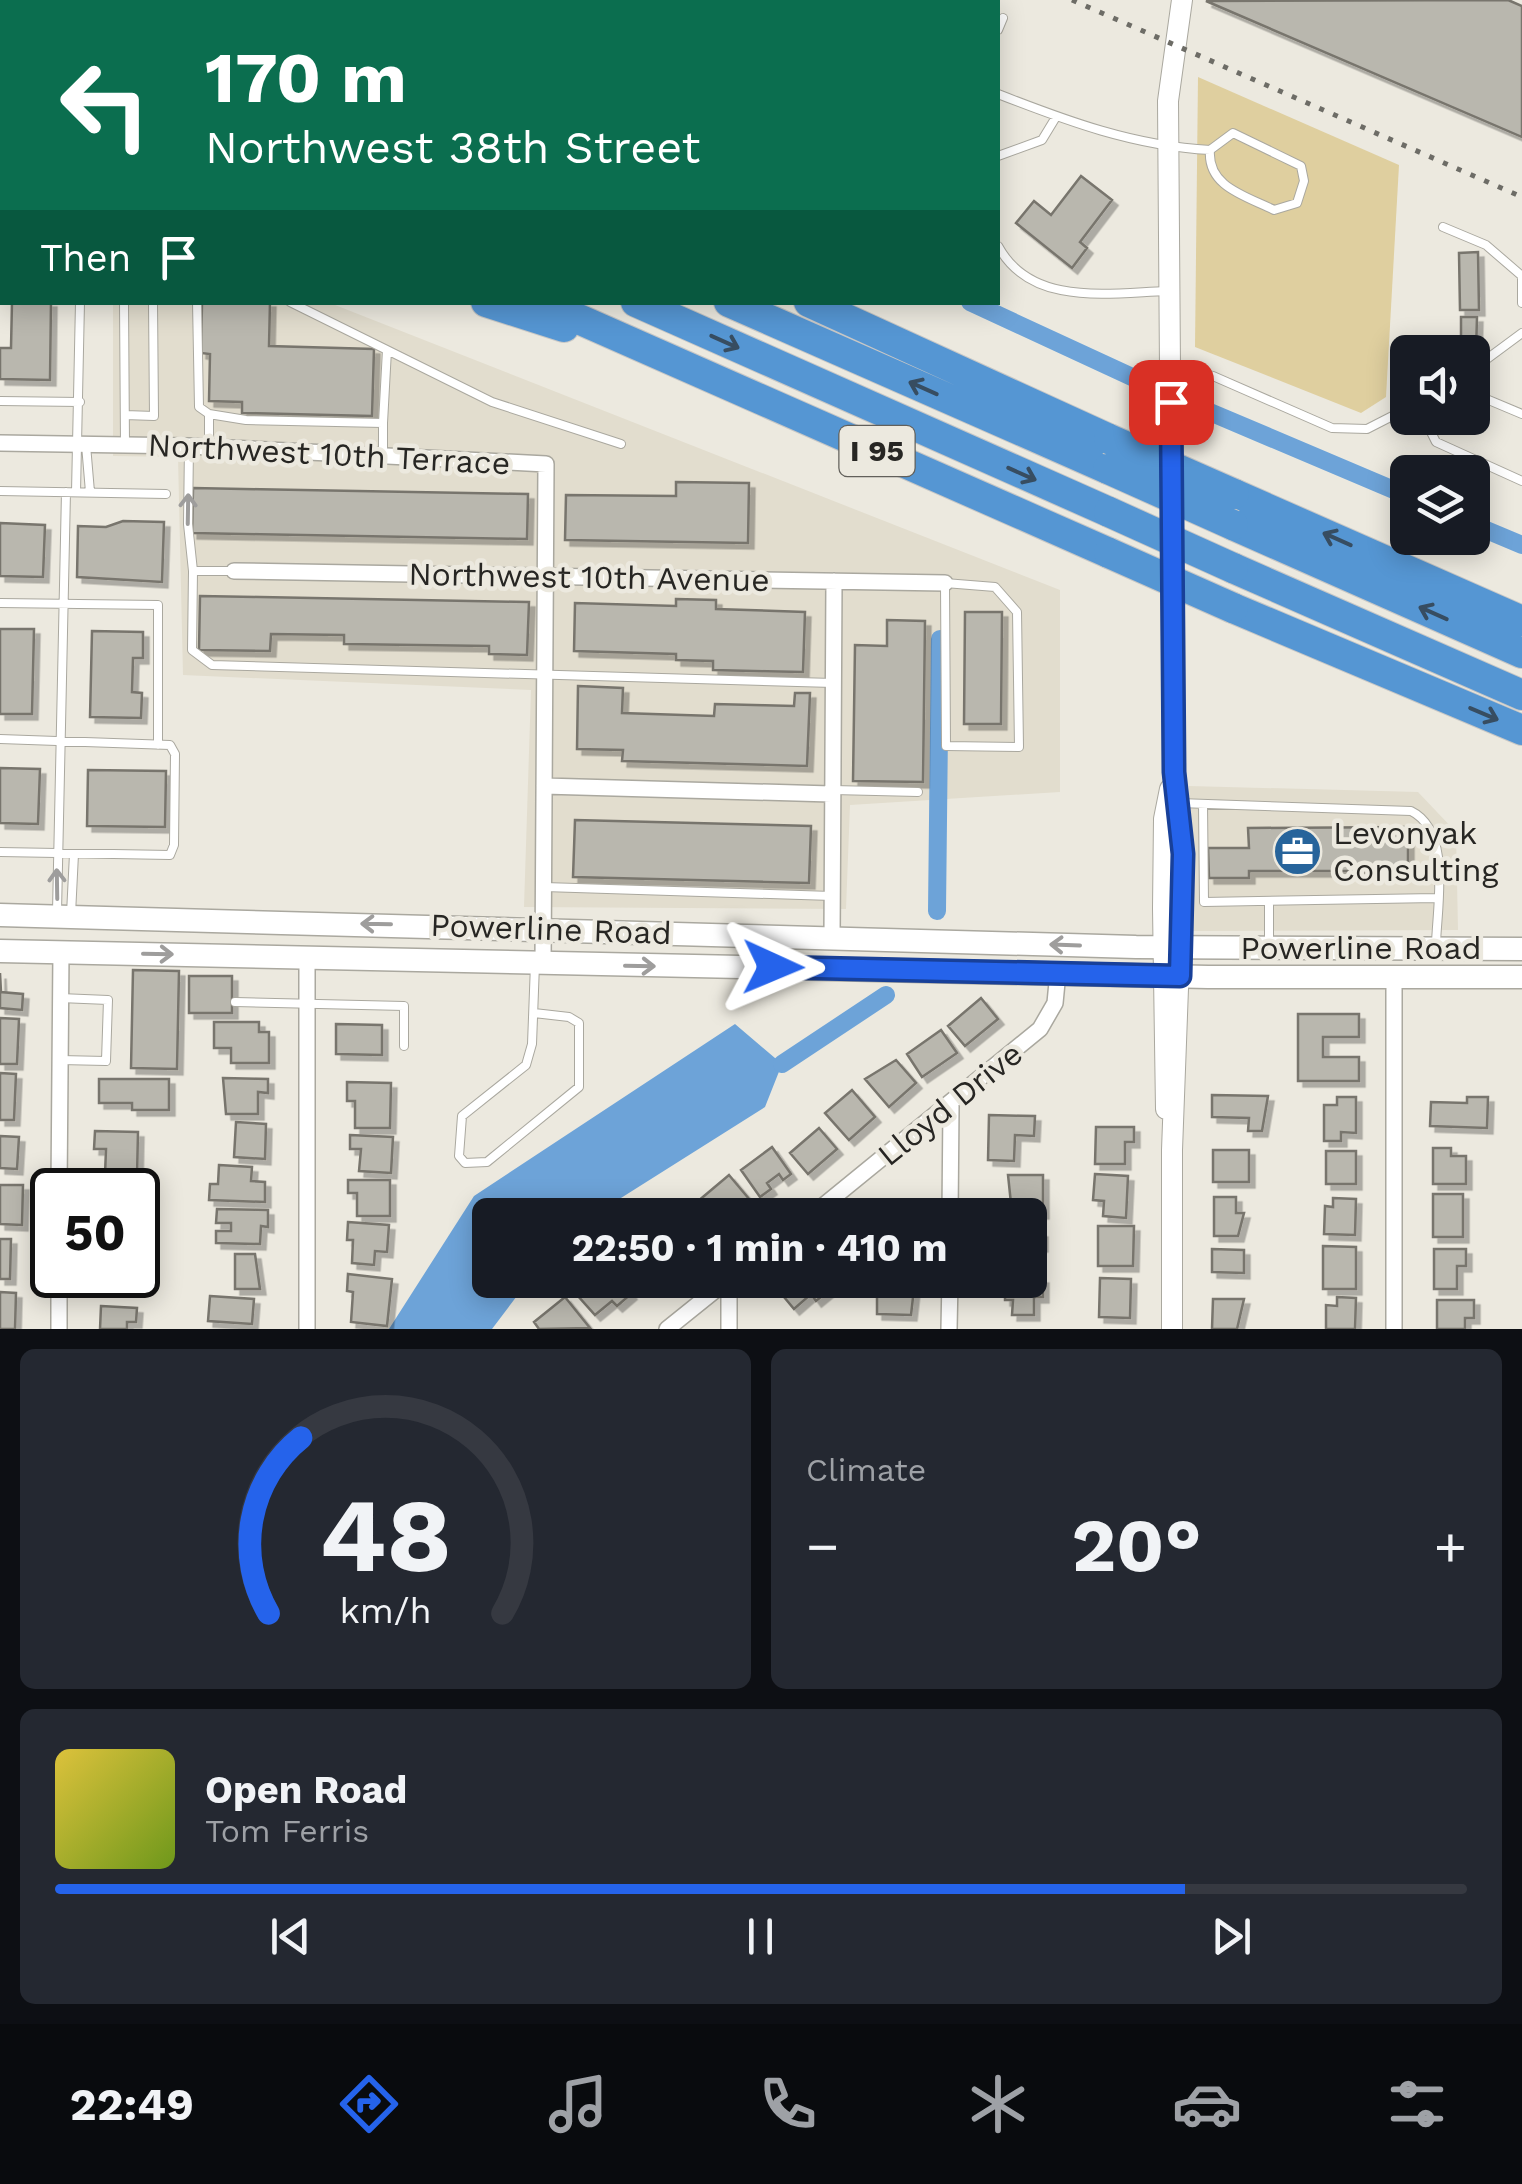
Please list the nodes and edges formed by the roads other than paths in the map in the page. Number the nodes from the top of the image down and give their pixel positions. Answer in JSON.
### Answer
{"nodes":[{"id":1,"x":1182,"y":0,"type":"edge"},
{"id":2,"x":1003,"y":18,"type":"dead end"},
{"id":3,"x":1000,"y":25,"type":"edge"},
{"id":4,"x":1000,"y":95,"type":"edge"},
{"id":5,"x":1056,"y":117,"type":"junction"},
{"id":6,"x":1169,"y":148,"type":"junction"},
{"id":7,"x":1210,"y":150,"type":"junction"},
{"id":8,"x":1000,"y":155,"type":"edge"},
{"id":9,"x":1444,"y":226,"type":"dead end"},
{"id":10,"x":1000,"y":248,"type":"edge"},
{"id":11,"x":1171,"y":291,"type":"junction"},
{"id":12,"x":1522,"y":303,"type":"edge"},
{"id":13,"x":80,"y":305,"type":"edge"},
{"id":14,"x":124,"y":305,"type":"edge"},
{"id":15,"x":154,"y":305,"type":"edge"},
{"id":16,"x":196,"y":305,"type":"edge"},
{"id":17,"x":296,"y":305,"type":"edge"},
{"id":18,"x":496,"y":305,"type":"edge"},
{"id":19,"x":547,"y":305,"type":"edge"},
{"id":20,"x":643,"y":305,"type":"edge"},
{"id":21,"x":736,"y":305,"type":"edge"},
{"id":22,"x":814,"y":305,"type":"edge"},
{"id":23,"x":1522,"y":333,"type":"edge"},
{"id":24,"x":646,"y":349,"type":"junction"},
{"id":25,"x":387,"y":350,"type":"junction"},
{"id":26,"x":1490,"y":357,"type":"edge"},
{"id":27,"x":1171,"y":366,"type":"junction"},
{"id":28,"x":0,"y":401,"type":"edge"},
{"id":29,"x":1490,"y":401,"type":"edge"},
{"id":30,"x":80,"y":402,"type":"junction"},
{"id":31,"x":209,"y":414,"type":"junction"},
{"id":32,"x":1522,"y":414,"type":"edge"},
{"id":33,"x":124,"y":415,"type":"junction"},
{"id":34,"x":1390,"y":417,"type":"edge"},
{"id":35,"x":383,"y":424,"type":"junction"},
{"id":36,"x":1432,"y":435,"type":"edge"},
{"id":37,"x":0,"y":443,"type":"edge"},
{"id":38,"x":81,"y":444,"type":"junction"},
{"id":39,"x":621,"y":444,"type":"dead end"},
{"id":40,"x":124,"y":445,"type":"junction"},
{"id":41,"x":189,"y":446,"type":"junction"},
{"id":42,"x":209,"y":447,"type":"junction"},
{"id":43,"x":1108,"y":454,"type":"junction"},
{"id":44,"x":382,"y":456,"type":"junction"},
{"id":45,"x":1522,"y":481,"type":"edge"},
{"id":46,"x":0,"y":490,"type":"edge"},
{"id":47,"x":71,"y":492,"type":"junction"},
{"id":48,"x":90,"y":492,"type":"junction"},
{"id":49,"x":166,"y":494,"type":"dead end"},
{"id":50,"x":193,"y":571,"type":"junction"},
{"id":51,"x":234,"y":572,"type":"joint"},
{"id":52,"x":544,"y":576,"type":"junction"},
{"id":53,"x":834,"y":581,"type":"junction"},
{"id":54,"x":945,"y":583,"type":"junction"},
{"id":55,"x":0,"y":603,"type":"edge"},
{"id":56,"x":63,"y":604,"type":"junction"},
{"id":57,"x":1522,"y":621,"type":"edge"},
{"id":58,"x":1522,"y":652,"type":"edge"},
{"id":59,"x":544,"y":676,"type":"junction"},
{"id":60,"x":833,"y":684,"type":"junction"},
{"id":61,"x":1522,"y":695,"type":"edge"},
{"id":62,"x":1522,"y":730,"type":"edge"},
{"id":63,"x":0,"y":739,"type":"edge"},
{"id":64,"x":61,"y":741,"type":"junction"},
{"id":65,"x":158,"y":744,"type":"junction"},
{"id":66,"x":1174,"y":772,"type":"junction"},
{"id":67,"x":544,"y":786,"type":"junction"},
{"id":68,"x":831,"y":792,"type":"junction"},
{"id":69,"x":918,"y":792,"type":"dead end"},
{"id":70,"x":1178,"y":803,"type":"junction"},
{"id":71,"x":1203,"y":804,"type":"junction"},
{"id":72,"x":0,"y":852,"type":"edge"},
{"id":73,"x":57,"y":853,"type":"junction"},
{"id":74,"x":74,"y":854,"type":"junction"},
{"id":75,"x":544,"y":887,"type":"junction"},
{"id":76,"x":832,"y":896,"type":"junction"},
{"id":77,"x":1436,"y":898,"type":"junction"},
{"id":78,"x":1268,"y":903,"type":"junction"},
{"id":79,"x":0,"y":915,"type":"edge"},
{"id":80,"x":64,"y":916,"type":"junction"},
{"id":81,"x":125,"y":918,"type":"junction"},
{"id":82,"x":544,"y":928,"type":"junction"},
{"id":83,"x":832,"y":939,"type":"junction"},
{"id":84,"x":1172,"y":948,"type":"junction"},
{"id":85,"x":1269,"y":948,"type":"junction"},
{"id":86,"x":1436,"y":948,"type":"junction"},
{"id":87,"x":1522,"y":949,"type":"edge"},
{"id":88,"x":0,"y":951,"type":"edge"},
{"id":89,"x":61,"y":952,"type":"junction"},
{"id":90,"x":307,"y":958,"type":"junction"},
{"id":91,"x":539,"y":964,"type":"junction"},
{"id":92,"x":1058,"y":972,"type":"junction"},
{"id":93,"x":1172,"y":976,"type":"junction"},
{"id":94,"x":1394,"y":976,"type":"junction"},
{"id":95,"x":1522,"y":977,"type":"edge"},
{"id":96,"x":60,"y":998,"type":"junction"},
{"id":97,"x":235,"y":1002,"type":"dead end"},
{"id":98,"x":308,"y":1004,"type":"junction"},
{"id":99,"x":534,"y":1013,"type":"junction"},
{"id":100,"x":404,"y":1046,"type":"dead end"},
{"id":101,"x":60,"y":1060,"type":"junction"},
{"id":102,"x":951,"y":1106,"type":"junction"},
{"id":103,"x":59,"y":1168,"type":"edge"},
{"id":104,"x":834,"y":1198,"type":"edge"},
{"id":105,"x":950,"y":1198,"type":"edge"},
{"id":106,"x":59,"y":1298,"type":"edge"},
{"id":107,"x":706,"y":1298,"type":"edge"},
{"id":108,"x":729,"y":1298,"type":"edge"},
{"id":109,"x":950,"y":1298,"type":"edge"},
{"id":110,"x":58,"y":1329,"type":"edge"},
{"id":111,"x":306,"y":1329,"type":"edge"},
{"id":112,"x":667,"y":1329,"type":"edge"},
{"id":113,"x":729,"y":1329,"type":"edge"},
{"id":114,"x":949,"y":1329,"type":"edge"},
{"id":115,"x":1172,"y":1329,"type":"edge"},
{"id":116,"x":1394,"y":1329,"type":"edge"}],
"edges":[{"from":1,"to":6,"type":"street"},
{"from":2,"to":3,"type":"lane"},
{"from":4,"to":5,"type":"lane"},
{"from":5,"to":6,"type":"lane"},
{"from":5,"to":8,"type":"lane"},
{"from":6,"to":7,"type":"lane"},
{"from":6,"to":11,"type":"street"},
{"from":7,"to":7,"type":"lane"},
{"from":9,"to":12,"type":"lane"},
{"from":10,"to":11,"type":"lane"},
{"from":11,"to":27,"type":"street"},
{"from":13,"to":30,"type":"lane"},
{"from":14,"to":33,"type":"lane"},
{"from":15,"to":33,"type":"lane"},
{"from":16,"to":31,"type":"lane"},
{"from":17,"to":25,"type":"lane"},
{"from":18,"to":24,"type":"highway"},
{"from":19,"to":24,"type":"highway","number":"I 95"},
{"from":20,"to":61,"type":"highway","one_way":true,"bridge":true},
{"from":43,"to":21,"type":"highway","one_way":true},
{"from":22,"to":43,"type":"highway"},
{"from":23,"to":26,"type":"lane"},
{"from":24,"to":62,"type":"highway","number":"I 95","one_way":true,"bridge":true},
{"from":25,"to":35,"type":"lane"},
{"from":25,"to":39,"type":"lane"},
{"from":27,"to":34,"type":"lane"},
{"from":27,"to":66,"type":"street"},
{"from":28,"to":30,"type":"lane"},
{"from":29,"to":32,"type":"lane"},
{"from":30,"to":38,"type":"lane"},
{"from":31,"to":35,"type":"lane"},
{"from":31,"to":42,"type":"lane"},
{"from":33,"to":40,"type":"lane"},
{"from":35,"to":44,"type":"lane"},
{"from":36,"to":45,"type":"lane"},
{"from":37,"to":38,"type":"street","name":"Northwest 10th Terrace"},
{"from":38,"to":40,"type":"street","name":"Northwest 10th Terrace"},
{"from":38,"to":47,"type":"lane"},
{"from":38,"to":48,"type":"lane"},
{"from":40,"to":41,"type":"street","name":"Northwest 10th Terrace"},
{"from":41,"to":42,"type":"street","name":"Northwest 10th Terrace"},
{"from":50,"to":41,"type":"lane","one_way":true},
{"from":42,"to":44,"type":"street","name":"Northwest 10th Terrace"},
{"from":57,"to":43,"type":"highway","one_way":true,"bridge":true},
{"from":58,"to":43,"type":"highway","one_way":true,"bridge":true},
{"from":44,"to":52,"type":"street","name":"Northwest 10th Terrace"},
{"from":46,"to":47,"type":"lane"},
{"from":47,"to":48,"type":"lane"},
{"from":47,"to":56,"type":"lane"},
{"from":48,"to":49,"type":"lane"},
{"from":50,"to":51,"type":"lane"},
{"from":50,"to":59,"type":"lane"},
{"from":51,"to":52,"type":"street","name":"Northwest 10th Avenue"},
{"from":52,"to":53,"type":"street","name":"Northwest 10th Avenue"},
{"from":52,"to":59,"type":"street"},
{"from":53,"to":54,"type":"street","name":"Northwest 10th Avenue"},
{"from":53,"to":60,"type":"street"},
{"from":54,"to":54,"type":"lane"},
{"from":55,"to":56,"type":"lane"},
{"from":56,"to":64,"type":"lane"},
{"from":56,"to":65,"type":"lane"},
{"from":59,"to":60,"type":"lane"},
{"from":59,"to":67,"type":"street"},
{"from":60,"to":68,"type":"street"},
{"from":63,"to":64,"type":"lane"},
{"from":64,"to":65,"type":"lane"},
{"from":64,"to":73,"type":"lane"},
{"from":65,"to":74,"type":"lane"},
{"from":66,"to":70,"type":"street"},
{"from":66,"to":84,"type":"street"},
{"from":67,"to":68,"type":"street"},
{"from":67,"to":75,"type":"street"},
{"from":68,"to":69,"type":"lane"},
{"from":68,"to":76,"type":"street"},
{"from":70,"to":71,"type":"lane"},
{"from":70,"to":84,"type":"street"},
{"from":71,"to":77,"type":"lane"},
{"from":71,"to":78,"type":"lane"},
{"from":72,"to":73,"type":"lane"},
{"from":73,"to":74,"type":"lane"},
{"from":80,"to":73,"type":"lane","one_way":true},
{"from":74,"to":80,"type":"lane"},
{"from":75,"to":76,"type":"lane"},
{"from":75,"to":82,"type":"street"},
{"from":76,"to":83,"type":"street"},
{"from":77,"to":78,"type":"lane"},
{"from":77,"to":86,"type":"lane"},
{"from":78,"to":85,"type":"lane"},
{"from":79,"to":80,"type":"main road","name":"Powerline Road"},
{"from":80,"to":81,"type":"main road","name":"Powerline Road"},
{"from":80,"to":88,"type":"main road"},
{"from":82,"to":81,"type":"main road","name":"Powerline Road","one_way":true},
{"from":81,"to":89,"type":"main road"},
{"from":82,"to":83,"type":"main road","name":"Powerline Road"},
{"from":82,"to":91,"type":"street"},
{"from":84,"to":83,"type":"main road","name":"Powerline Road","one_way":true},
{"from":84,"to":85,"type":"main road","name":"Powerline Road"},
{"from":84,"to":93,"type":"street"},
{"from":85,"to":86,"type":"main road","name":"Powerline Road"},
{"from":86,"to":87,"type":"main road","name":"Powerline Road"},
{"from":88,"to":89,"type":"main road","name":"Powerline Road"},
{"from":89,"to":90,"type":"main road","name":"Powerline Road","one_way":true},
{"from":89,"to":96,"type":"street"},
{"from":90,"to":91,"type":"main road","name":"Powerline Road"},
{"from":90,"to":98,"type":"street"},
{"from":91,"to":92,"type":"main road","name":"Powerline Road","one_way":true},
{"from":91,"to":99,"type":"lane"},
{"from":92,"to":93,"type":"main road","name":"Powerline Road"},
{"from":92,"to":102,"type":"street","name":"Lloyd Drive"},
{"from":93,"to":94,"type":"main road","name":"Powerline Road"},
{"from":93,"to":115,"type":"street"},
{"from":94,"to":95,"type":"main road","name":"Powerline Road"},
{"from":94,"to":116,"type":"street"},
{"from":96,"to":101,"type":"street"},
{"from":96,"to":101,"type":"lane"},
{"from":97,"to":98,"type":"lane"},
{"from":98,"to":100,"type":"lane"},
{"from":98,"to":111,"type":"street"},
{"from":99,"to":99,"type":"lane"},
{"from":101,"to":103,"type":"street"},
{"from":102,"to":104,"type":"street","name":"Lloyd Drive"},
{"from":102,"to":105,"type":"street"},
{"from":106,"to":110,"type":"street"},
{"from":107,"to":112,"type":"street"},
{"from":108,"to":113,"type":"street"},
{"from":109,"to":114,"type":"street"}]}
